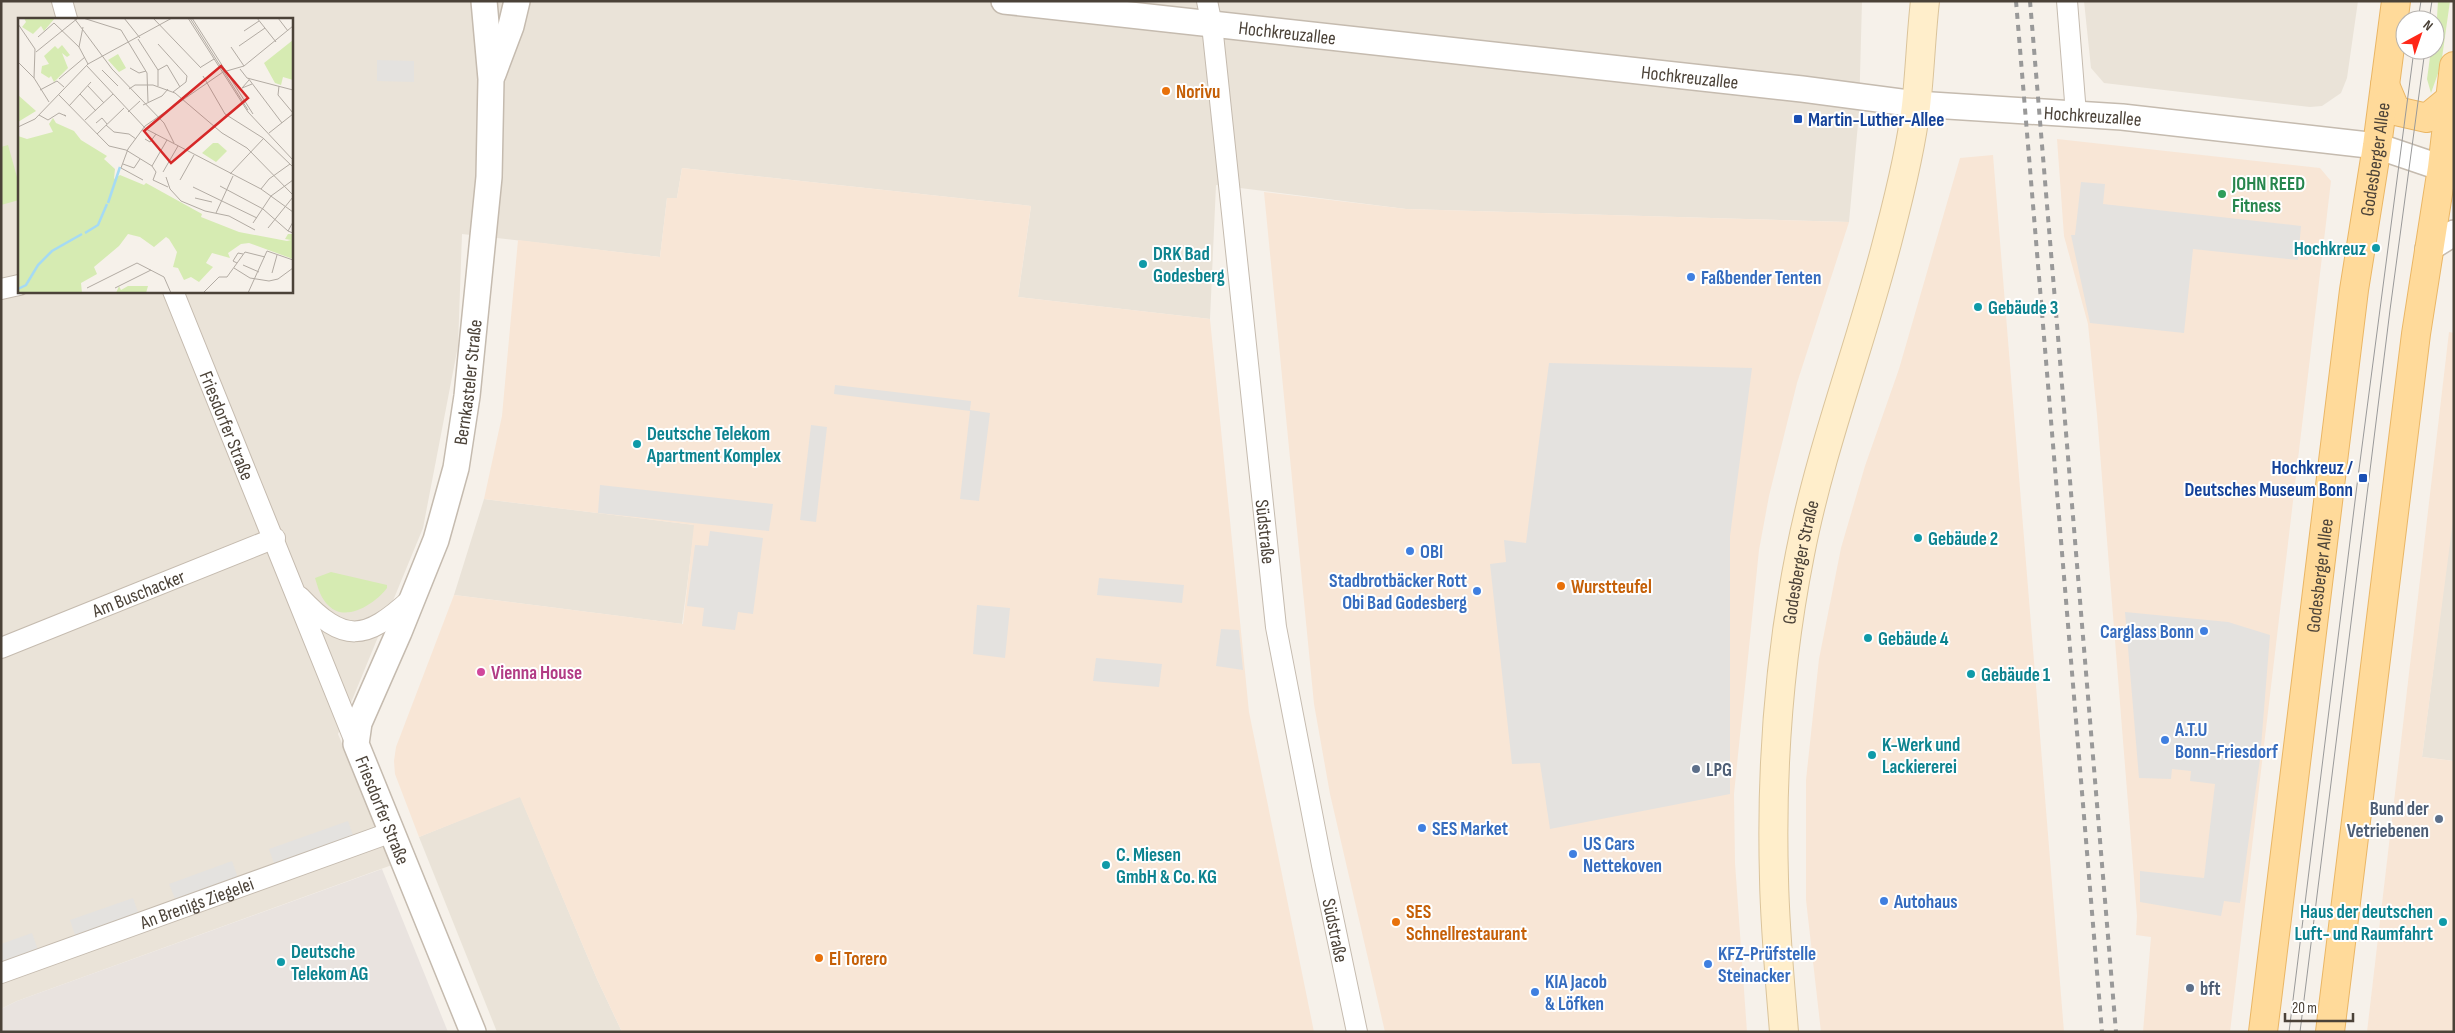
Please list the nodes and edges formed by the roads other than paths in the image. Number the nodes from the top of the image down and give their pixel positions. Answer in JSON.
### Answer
{"nodes":[{"id":1,"x":62,"y":1,"type":"edge"},
{"id":2,"x":484,"y":1,"type":"edge"},
{"id":3,"x":517,"y":1,"type":"edge"},
{"id":4,"x":1004,"y":1,"type":"edge"},
{"id":5,"x":1208,"y":1,"type":"edge"},
{"id":6,"x":1926,"y":1,"type":"edge"},
{"id":7,"x":2067,"y":1,"type":"edge"},
{"id":8,"x":2396,"y":1,"type":"edge"},
{"id":9,"x":67,"y":18,"type":"edge"},
{"id":10,"x":1212,"y":25,"type":"junction"},
{"id":11,"x":2454,"y":66,"type":"edge"},
{"id":12,"x":491,"y":79,"type":"junction"},
{"id":13,"x":2385,"y":85,"type":"junction"},
{"id":14,"x":2450,"y":99,"type":"junction"},
{"id":15,"x":1916,"y":104,"type":"junction"},
{"id":16,"x":2076,"y":114,"type":"junction"},
{"id":17,"x":2377,"y":146,"type":"junction"},
{"id":18,"x":2448,"y":171,"type":"edge"},
{"id":19,"x":2454,"y":233,"type":"edge"},
{"id":20,"x":2428,"y":250,"type":"junction"},
{"id":21,"x":18,"y":284,"type":"edge"},
{"id":22,"x":1,"y":289,"type":"edge"},
{"id":23,"x":173,"y":292,"type":"edge"},
{"id":24,"x":275,"y":538,"type":"junction"},
{"id":25,"x":292,"y":588,"type":"junction"},
{"id":26,"x":414,"y":597,"type":"junction"},
{"id":27,"x":1,"y":648,"type":"edge"},
{"id":28,"x":356,"y":744,"type":"junction"},
{"id":29,"x":392,"y":832,"type":"junction"},
{"id":30,"x":1,"y":973,"type":"edge"},
{"id":31,"x":473,"y":1032,"type":"edge"},
{"id":32,"x":1357,"y":1032,"type":"edge"},
{"id":33,"x":1784,"y":1032,"type":"edge"},
{"id":34,"x":2263,"y":1032,"type":"edge"},
{"id":35,"x":2330,"y":1032,"type":"edge"}],
"edges":[{"from":1,"to":9,"type":"street"},
{"from":2,"to":12,"type":"street","name":"Bernkasteler Straße"},
{"from":3,"to":12,"type":"street"},
{"from":4,"to":10,"type":"street","name":"Hochkreuzallee"},
{"from":5,"to":10,"type":"street","name":"Südstraße"},
{"from":6,"to":15,"type":"main road"},
{"from":7,"to":16,"type":"street"},
{"from":8,"to":13,"type":"main road","name":"Godesberger Allee"},
{"from":10,"to":15,"type":"street","name":"Hochkreuzallee"},
{"from":10,"to":32,"type":"street","name":"Südstraße"},
{"from":11,"to":14,"type":"main road"},
{"from":12,"to":26,"type":"street","name":"Bernkasteler Straße"},
{"from":13,"to":14,"type":"main road"},
{"from":13,"to":17,"type":"main road","name":"Godesberger Allee"},
{"from":14,"to":18,"type":"main road"},
{"from":15,"to":16,"type":"street","name":"Hochkreuzallee"},
{"from":15,"to":33,"type":"main road","name":"Godesberger Straße"},
{"from":16,"to":17,"type":"street","name":"Hochkreuzallee"},
{"from":17,"to":18,"type":"street","name":"Hochkreuzallee"},
{"from":17,"to":34,"type":"main road","name":"Godesberger Allee"},
{"from":18,"to":20,"type":"main road"},
{"from":19,"to":20,"type":"street"},
{"from":20,"to":35,"type":"main road"},
{"from":21,"to":22,"type":"street"},
{"from":23,"to":24,"type":"street","name":"Friesdorfer Straße"},
{"from":24,"to":25,"type":"street","name":"Friesdorfer Straße"},
{"from":24,"to":27,"type":"street","name":"Am Buschacker"},
{"from":25,"to":26,"type":"street","name":"Friesdorfer Straße"},
{"from":25,"to":28,"type":"street","name":"Friesdorfer Straße"},
{"from":26,"to":28,"type":"street","name":"Bernkasteler Straße"},
{"from":28,"to":29,"type":"street","name":"Friesdorfer Straße"},
{"from":29,"to":30,"type":"street","name":"An Brenigs Ziegelei"},
{"from":29,"to":31,"type":"street","name":"Friesdorfer Straße"}]}
